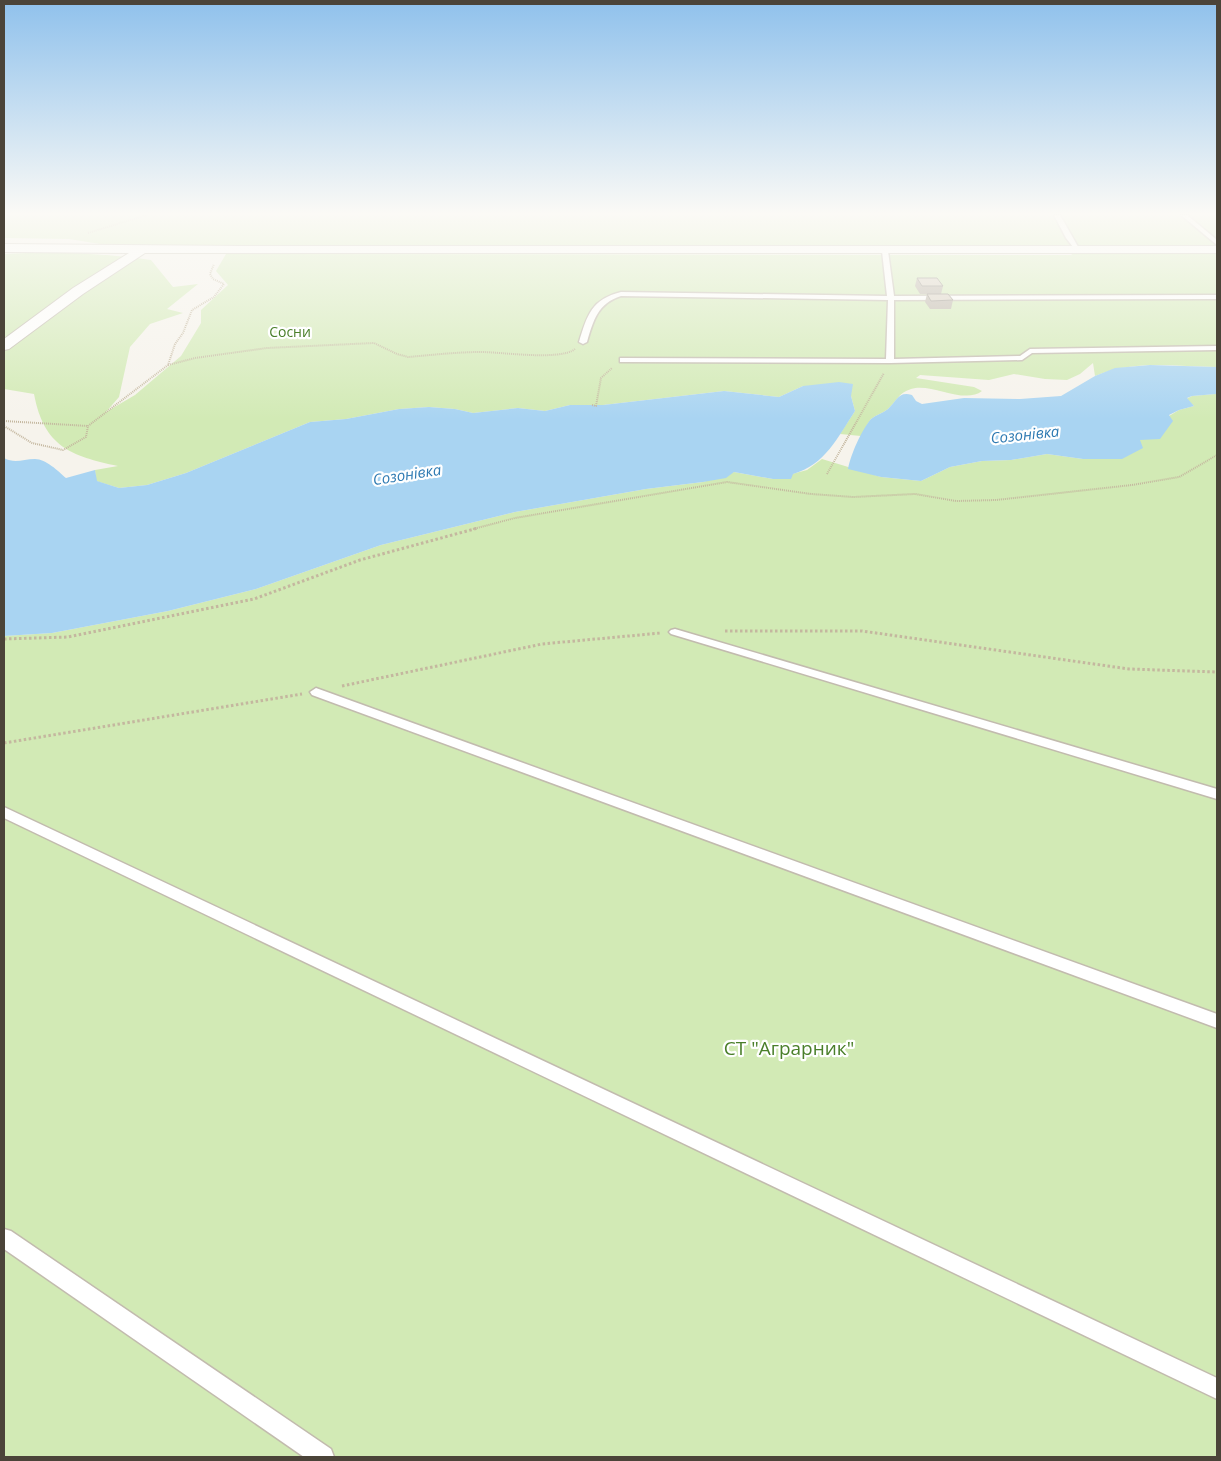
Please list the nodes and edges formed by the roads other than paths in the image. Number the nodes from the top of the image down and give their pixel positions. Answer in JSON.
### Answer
{"nodes":[{"id":1,"x":90,"y":283,"type":"edge"},
{"id":2,"x":889,"y":283,"type":"edge"},
{"id":3,"x":1217,"y":297,"type":"edge"},
{"id":4,"x":891,"y":298,"type":"junction"},
{"id":5,"x":583,"y":342,"type":"road end"},
{"id":6,"x":4,"y":346,"type":"edge"},
{"id":7,"x":1217,"y":348,"type":"edge"},
{"id":8,"x":623,"y":360,"type":"dead end"},
{"id":9,"x":890,"y":361,"type":"junction"},
{"id":10,"x":675,"y":632,"type":"road end"},
{"id":11,"x":316,"y":692,"type":"road end"},
{"id":12,"x":1217,"y":794,"type":"edge"},
{"id":13,"x":4,"y":812,"type":"edge"},
{"id":14,"x":1217,"y":1021,"type":"edge"},
{"id":15,"x":4,"y":1238,"type":"edge"},
{"id":16,"x":1217,"y":1389,"type":"edge"},
{"id":17,"x":323,"y":1457,"type":"edge"}],
"edges":[{"from":1,"to":6,"type":"street"},
{"from":2,"to":4,"type":"lane"},
{"from":3,"to":4,"type":"lane"},
{"from":4,"to":5,"type":"lane"},
{"from":4,"to":9,"type":"lane"},
{"from":7,"to":9,"type":"lane"},
{"from":8,"to":9,"type":"lane"},
{"from":10,"to":12,"type":"lane"},
{"from":11,"to":14,"type":"lane"},
{"from":13,"to":16,"type":"lane"},
{"from":15,"to":17,"type":"lane"}]}
